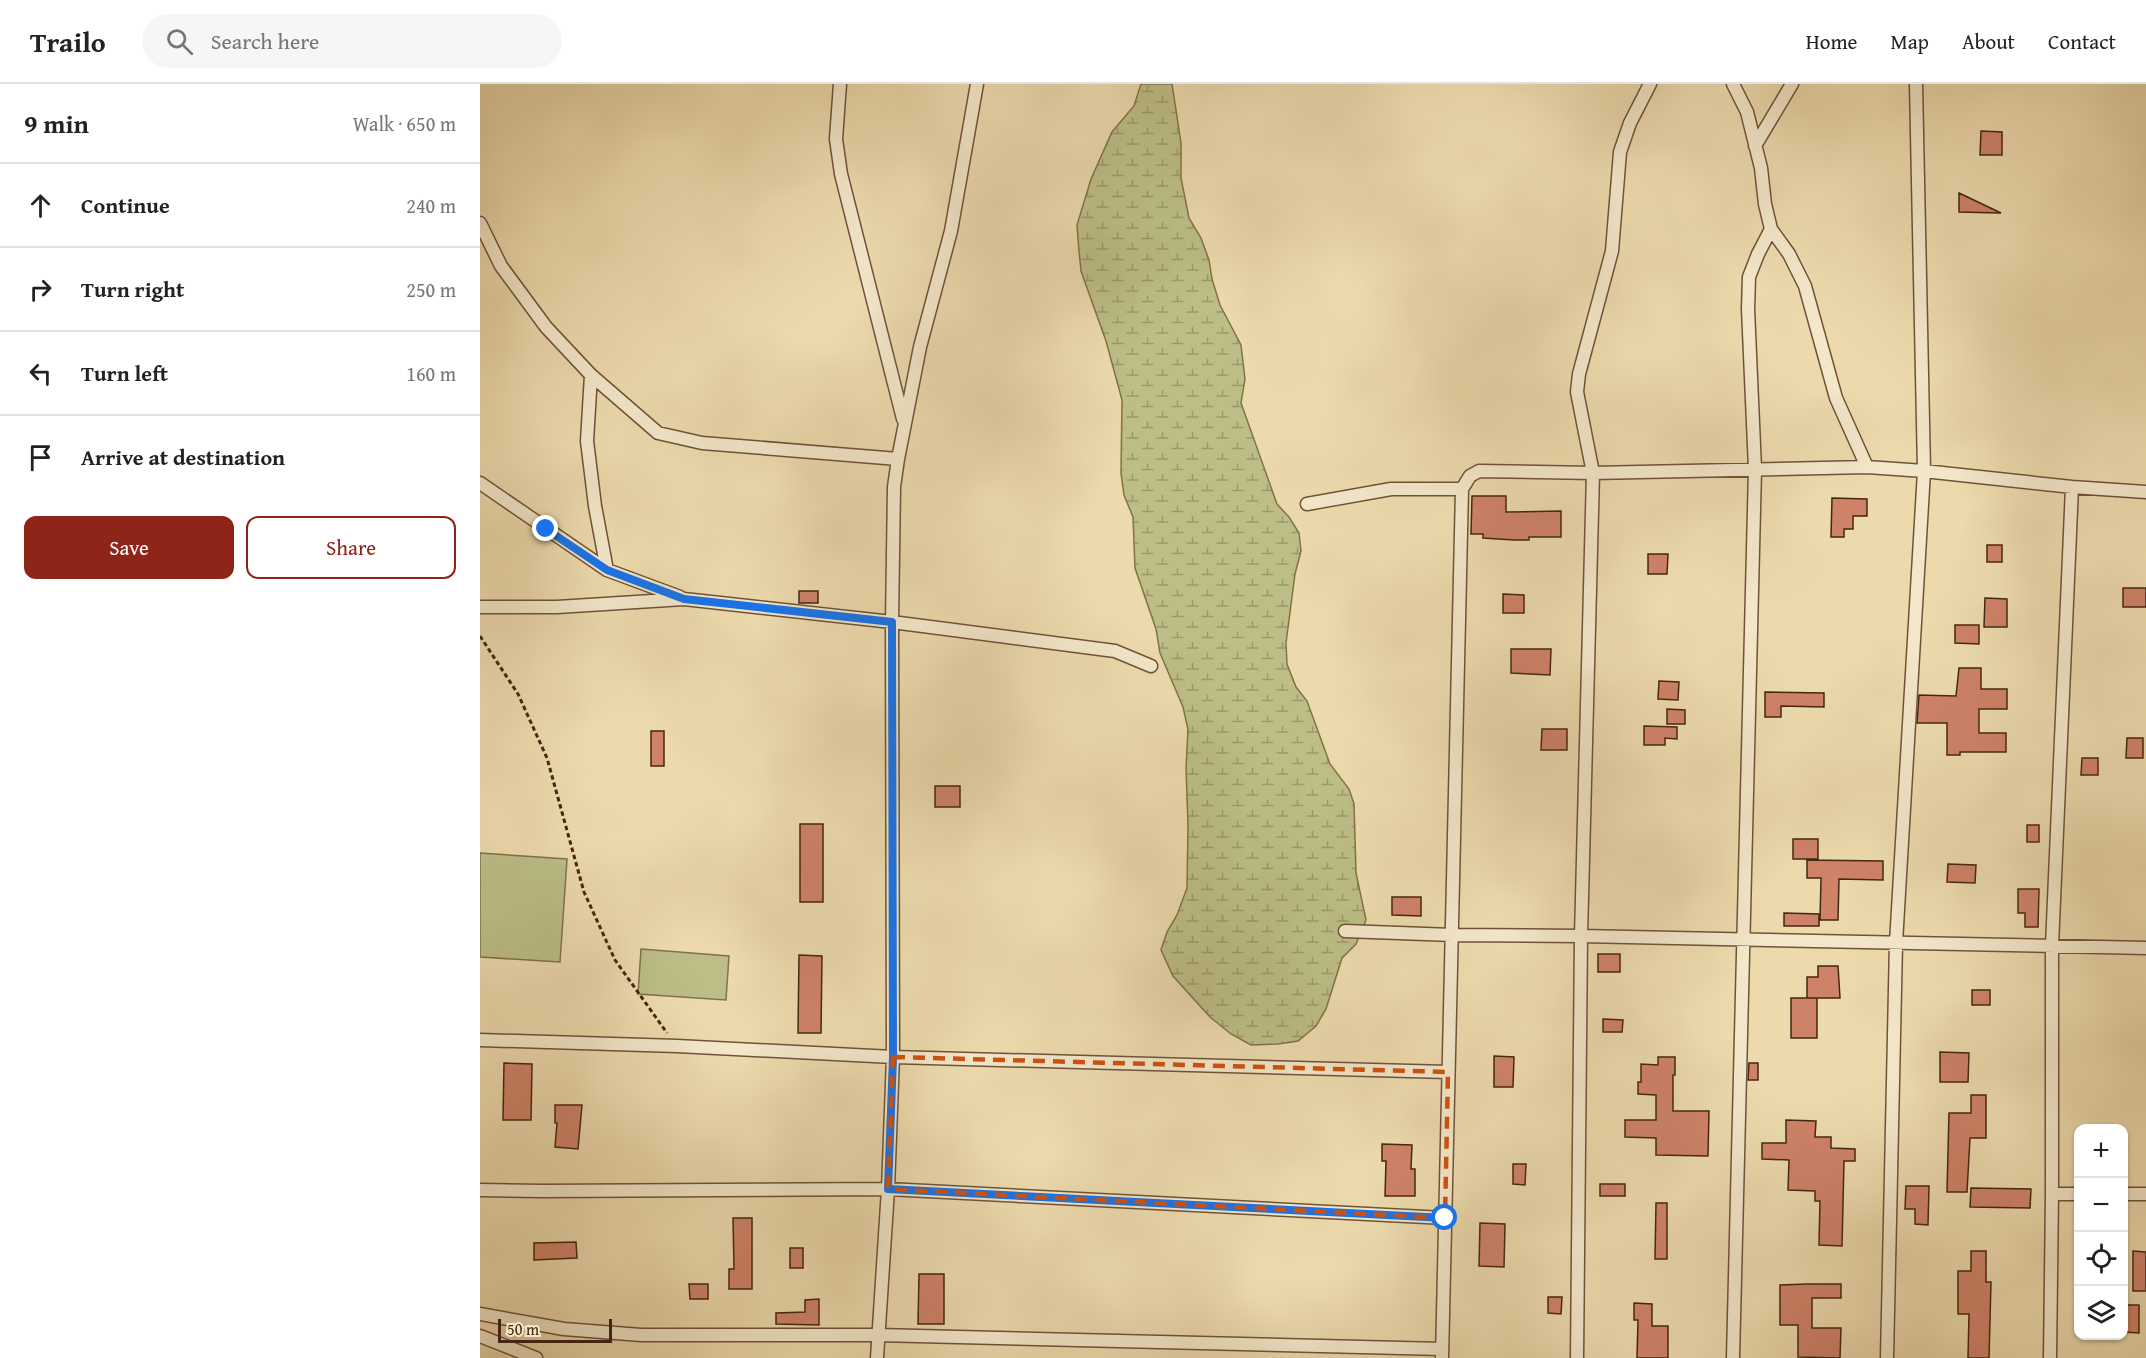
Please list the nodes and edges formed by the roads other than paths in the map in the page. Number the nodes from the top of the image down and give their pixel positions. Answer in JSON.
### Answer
{"nodes":[{"id":1,"x":840,"y":84,"type":"edge"},
{"id":2,"x":1650,"y":84,"type":"edge"},
{"id":3,"x":1733,"y":84,"type":"edge"},
{"id":4,"x":1792,"y":84,"type":"edge"},
{"id":5,"x":1916,"y":84,"type":"edge"},
{"id":6,"x":975,"y":87,"type":"edge"},
{"id":7,"x":1755,"y":146,"type":"junction"},
{"id":8,"x":480,"y":223,"type":"edge"},
{"id":9,"x":1771,"y":229,"type":"junction"},
{"id":10,"x":591,"y":375,"type":"junction"},
{"id":11,"x":905,"y":425,"type":"junction"},
{"id":12,"x":898,"y":459,"type":"junction"},
{"id":13,"x":1867,"y":467,"type":"junction"},
{"id":14,"x":1755,"y":469,"type":"junction"},
{"id":15,"x":1924,"y":471,"type":"junction"},
{"id":16,"x":1593,"y":473,"type":"junction"},
{"id":17,"x":480,"y":483,"type":"edge"},
{"id":18,"x":2072,"y":486,"type":"junction"},
{"id":19,"x":1462,"y":489,"type":"junction"},
{"id":20,"x":2146,"y":492,"type":"edge"},
{"id":21,"x":1307,"y":504,"type":"dead end"},
{"id":22,"x":607,"y":570,"type":"junction"},
{"id":23,"x":684,"y":599,"type":"junction"},
{"id":24,"x":480,"y":607,"type":"edge"},
{"id":25,"x":892,"y":622,"type":"junction"},
{"id":26,"x":1151,"y":666,"type":"dead end"},
{"id":27,"x":1346,"y":931,"type":"dead end"},
{"id":28,"x":1452,"y":935,"type":"junction"},
{"id":29,"x":1581,"y":936,"type":"junction"},
{"id":30,"x":1742,"y":940,"type":"junction"},
{"id":31,"x":1896,"y":943,"type":"junction"},
{"id":32,"x":2052,"y":946,"type":"junction"},
{"id":33,"x":2146,"y":948,"type":"edge"},
{"id":34,"x":480,"y":1040,"type":"edge"},
{"id":35,"x":893,"y":1058,"type":"junction"},
{"id":36,"x":1449,"y":1072,"type":"junction"},
{"id":37,"x":888,"y":1189,"type":"junction"},
{"id":38,"x":480,"y":1190,"type":"edge"},
{"id":39,"x":2052,"y":1194,"type":"junction"},
{"id":40,"x":2074,"y":1194,"type":"edge"},
{"id":41,"x":2128,"y":1194,"type":"edge"},
{"id":42,"x":2146,"y":1194,"type":"edge"},
{"id":43,"x":1445,"y":1218,"type":"junction"},
{"id":44,"x":480,"y":1314,"type":"edge"},
{"id":45,"x":878,"y":1335,"type":"junction"},
{"id":46,"x":480,"y":1336,"type":"edge"},
{"id":47,"x":1442,"y":1353,"type":"edge"},
{"id":48,"x":536,"y":1358,"type":"edge"},
{"id":49,"x":877,"y":1358,"type":"edge"},
{"id":50,"x":1577,"y":1358,"type":"edge"},
{"id":51,"x":1733,"y":1358,"type":"edge"},
{"id":52,"x":1887,"y":1358,"type":"edge"},
{"id":53,"x":2050,"y":1358,"type":"edge"}],
"edges":[{"from":1,"to":11,"type":"street"},
{"from":2,"to":16,"type":"street"},
{"from":3,"to":7,"type":"street"},
{"from":4,"to":7,"type":"street"},
{"from":5,"to":15,"type":"street"},
{"from":6,"to":11,"type":"street"},
{"from":7,"to":9,"type":"street"},
{"from":8,"to":10,"type":"street"},
{"from":9,"to":13,"type":"street"},
{"from":9,"to":14,"type":"street"},
{"from":10,"to":12,"type":"street"},
{"from":10,"to":22,"type":"street"},
{"from":11,"to":12,"type":"street"},
{"from":12,"to":25,"type":"street"},
{"from":13,"to":14,"type":"street"},
{"from":13,"to":15,"type":"street"},
{"from":14,"to":16,"type":"street"},
{"from":14,"to":30,"type":"street"},
{"from":15,"to":18,"type":"street"},
{"from":15,"to":31,"type":"street"},
{"from":16,"to":19,"type":"street"},
{"from":16,"to":29,"type":"street"},
{"from":17,"to":22,"type":"street"},
{"from":18,"to":20,"type":"street"},
{"from":18,"to":32,"type":"street"},
{"from":19,"to":21,"type":"street"},
{"from":19,"to":28,"type":"street"},
{"from":22,"to":23,"type":"street"},
{"from":23,"to":24,"type":"street"},
{"from":23,"to":25,"type":"street"},
{"from":25,"to":26,"type":"street"},
{"from":25,"to":35,"type":"street"},
{"from":27,"to":28,"type":"street"},
{"from":28,"to":29,"type":"street"},
{"from":28,"to":36,"type":"street"},
{"from":29,"to":30,"type":"street"},
{"from":29,"to":50,"type":"street"},
{"from":30,"to":31,"type":"street"},
{"from":30,"to":51,"type":"street"},
{"from":31,"to":32,"type":"street"},
{"from":31,"to":52,"type":"street"},
{"from":32,"to":33,"type":"street"},
{"from":32,"to":39,"type":"street"},
{"from":34,"to":35,"type":"street"},
{"from":35,"to":36,"type":"street"},
{"from":35,"to":37,"type":"street"},
{"from":36,"to":43,"type":"street"},
{"from":37,"to":38,"type":"street"},
{"from":37,"to":43,"type":"street"},
{"from":37,"to":45,"type":"street"},
{"from":39,"to":40,"type":"street"},
{"from":39,"to":53,"type":"street"},
{"from":41,"to":42,"type":"street"},
{"from":43,"to":47,"type":"street"},
{"from":44,"to":45,"type":"street"},
{"from":45,"to":47,"type":"street"},
{"from":45,"to":49,"type":"street"},
{"from":46,"to":48,"type":"street"}]}
